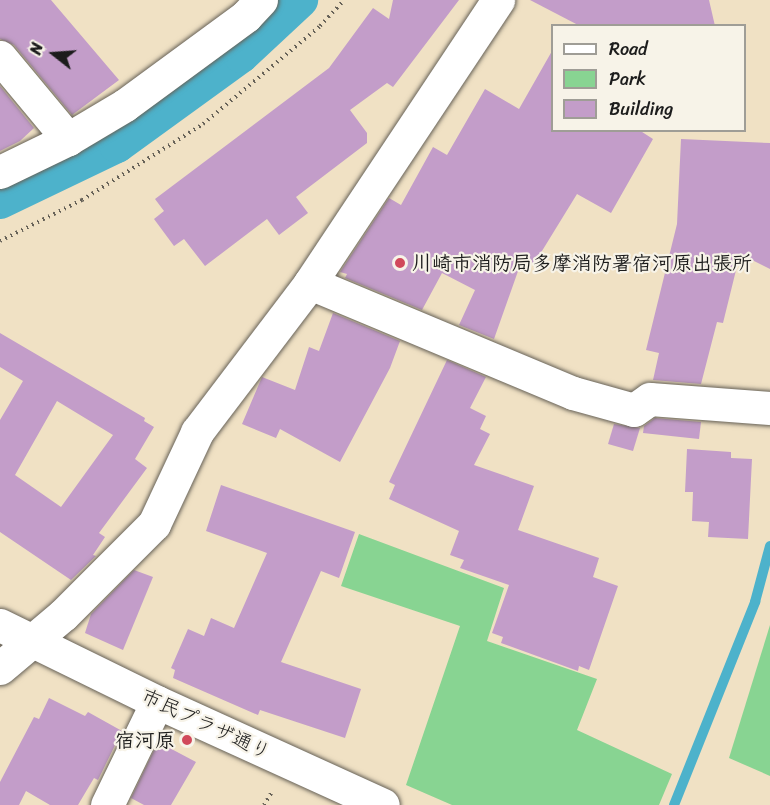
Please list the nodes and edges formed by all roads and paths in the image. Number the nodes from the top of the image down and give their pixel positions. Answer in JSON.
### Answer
{"nodes":[{"id":1,"x":261,"y":0,"type":"edge"},
{"id":2,"x":344,"y":0,"type":"edge"},
{"id":3,"x":498,"y":0,"type":"edge"},
{"id":4,"x":0,"y":57,"type":"edge"},
{"id":5,"x":68,"y":139,"type":"junction"},
{"id":6,"x":0,"y":172,"type":"edge"},
{"id":7,"x":0,"y":241,"type":"edge"},
{"id":8,"x":310,"y":283,"type":"junction"},
{"id":9,"x":770,"y":408,"type":"edge"},
{"id":10,"x":0,"y":625,"type":"edge"},
{"id":11,"x":30,"y":642,"type":"junction"},
{"id":12,"x":0,"y":668,"type":"edge"},
{"id":13,"x":157,"y":702,"type":"junction"},
{"id":14,"x":276,"y":783,"type":"dead end"},
{"id":15,"x":107,"y":805,"type":"edge"},
{"id":16,"x":264,"y":805,"type":"edge"},
{"id":17,"x":382,"y":805,"type":"edge"}],
"edges":[{"from":1,"to":5,"type":"street"},
{"from":2,"to":7,"type":"path"},
{"from":3,"to":8,"type":"street"},
{"from":4,"to":5,"type":"street"},
{"from":5,"to":6,"type":"street"},
{"from":8,"to":9,"type":"street"},
{"from":8,"to":11,"type":"street"},
{"from":10,"to":11,"type":"street","name":"市民プラザ通り"},
{"from":11,"to":12,"type":"street"},
{"from":11,"to":13,"type":"street","name":"市民プラザ通り"},
{"from":13,"to":15,"type":"street"},
{"from":13,"to":17,"type":"street","name":"市民プラザ通り"},
{"from":14,"to":16,"type":"path"}]}
